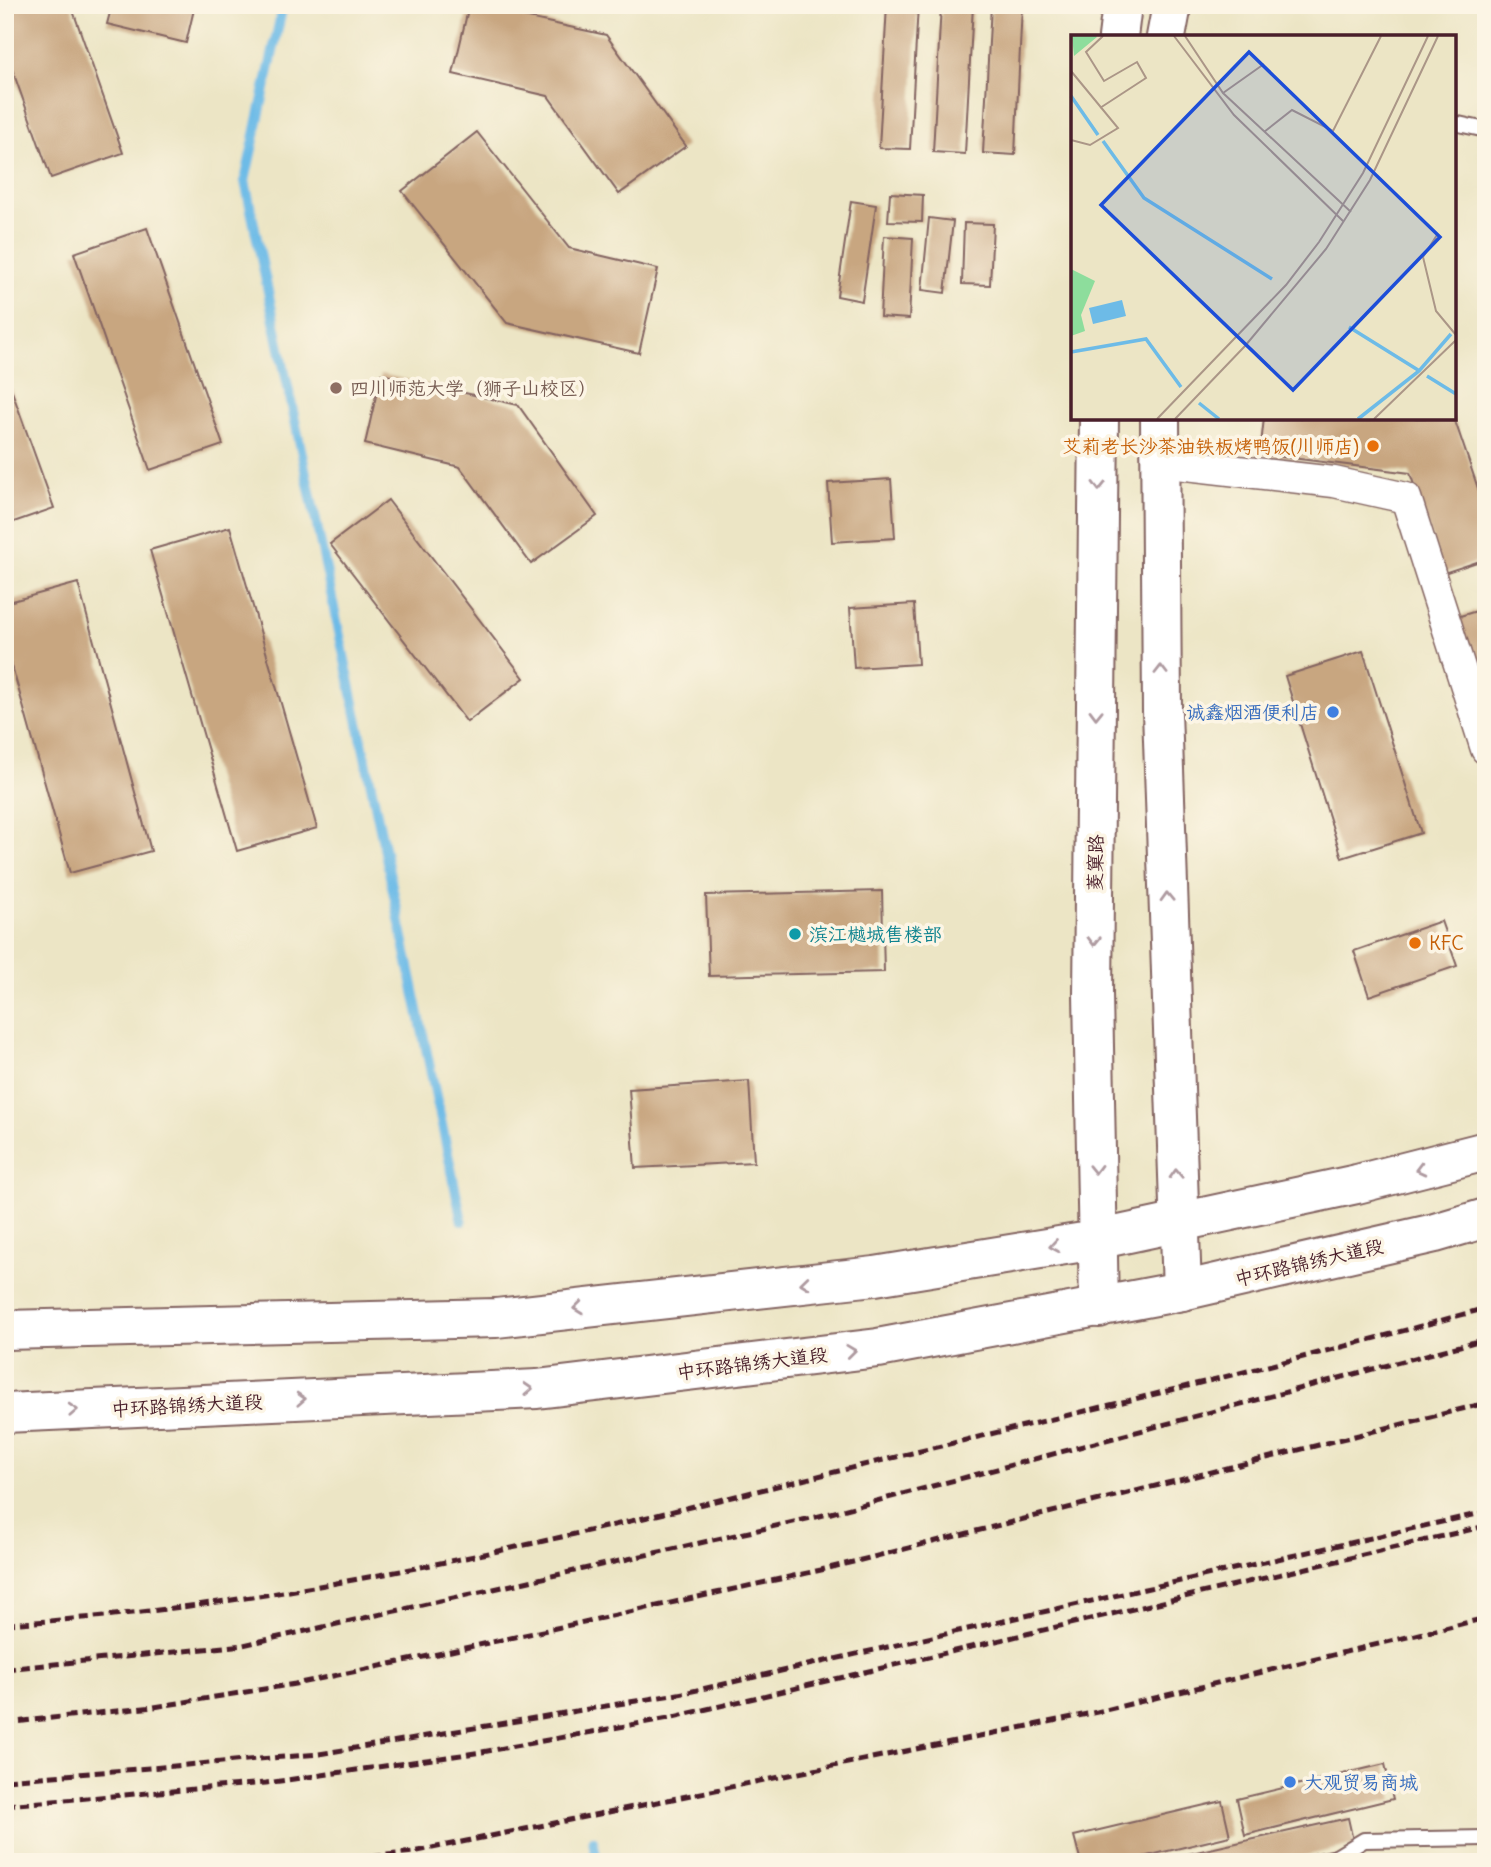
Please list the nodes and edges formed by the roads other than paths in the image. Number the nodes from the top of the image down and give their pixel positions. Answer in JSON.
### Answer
{"nodes":[{"id":1,"x":1122,"y":5,"type":"edge"},
{"id":2,"x":1172,"y":5,"type":"edge"},
{"id":3,"x":1118,"y":35,"type":"edge"},
{"id":4,"x":1166,"y":35,"type":"edge"},
{"id":5,"x":1456,"y":122,"type":"edge"},
{"id":6,"x":1486,"y":130,"type":"edge"},
{"id":7,"x":1100,"y":420,"type":"edge"},
{"id":8,"x":1160,"y":420,"type":"edge"},
{"id":9,"x":1160,"y":462,"type":"junction"},
{"id":10,"x":1486,"y":749,"type":"edge"},
{"id":11,"x":1486,"y":1151,"type":"edge"},
{"id":12,"x":1486,"y":1218,"type":"edge"},
{"id":13,"x":1177,"y":1221,"type":"junction"},
{"id":14,"x":1096,"y":1240,"type":"junction"},
{"id":15,"x":1182,"y":1291,"type":"junction"},
{"id":16,"x":1100,"y":1308,"type":"junction"},
{"id":17,"x":5,"y":1330,"type":"edge"},
{"id":18,"x":5,"y":1413,"type":"edge"},
{"id":19,"x":1486,"y":1838,"type":"edge"},
{"id":20,"x":1328,"y":1862,"type":"edge"}],
"edges":[{"from":1,"to":3,"type":"main road"},
{"from":2,"to":4,"type":"main road"},
{"from":5,"to":6,"type":"lane"},
{"from":7,"to":14,"type":"main road","name":"菱窠路","one_way":true},
{"from":8,"to":9,"type":"main road"},
{"from":9,"to":10,"type":"street"},
{"from":13,"to":9,"type":"main road","one_way":true},
{"from":11,"to":13,"type":"main road","one_way":true},
{"from":12,"to":15,"type":"main road","name":"中环路锦绣大道段"},
{"from":13,"to":14,"type":"main road"},
{"from":13,"to":15,"type":"main road"},
{"from":14,"to":16,"type":"main road","name":"菱窠路"},
{"from":14,"to":17,"type":"main road","one_way":true},
{"from":15,"to":16,"type":"main road","name":"中环路锦绣大道段"},
{"from":18,"to":16,"type":"main road","name":"中环路锦绣大道段","one_way":true},
{"from":19,"to":20,"type":"lane"}]}
